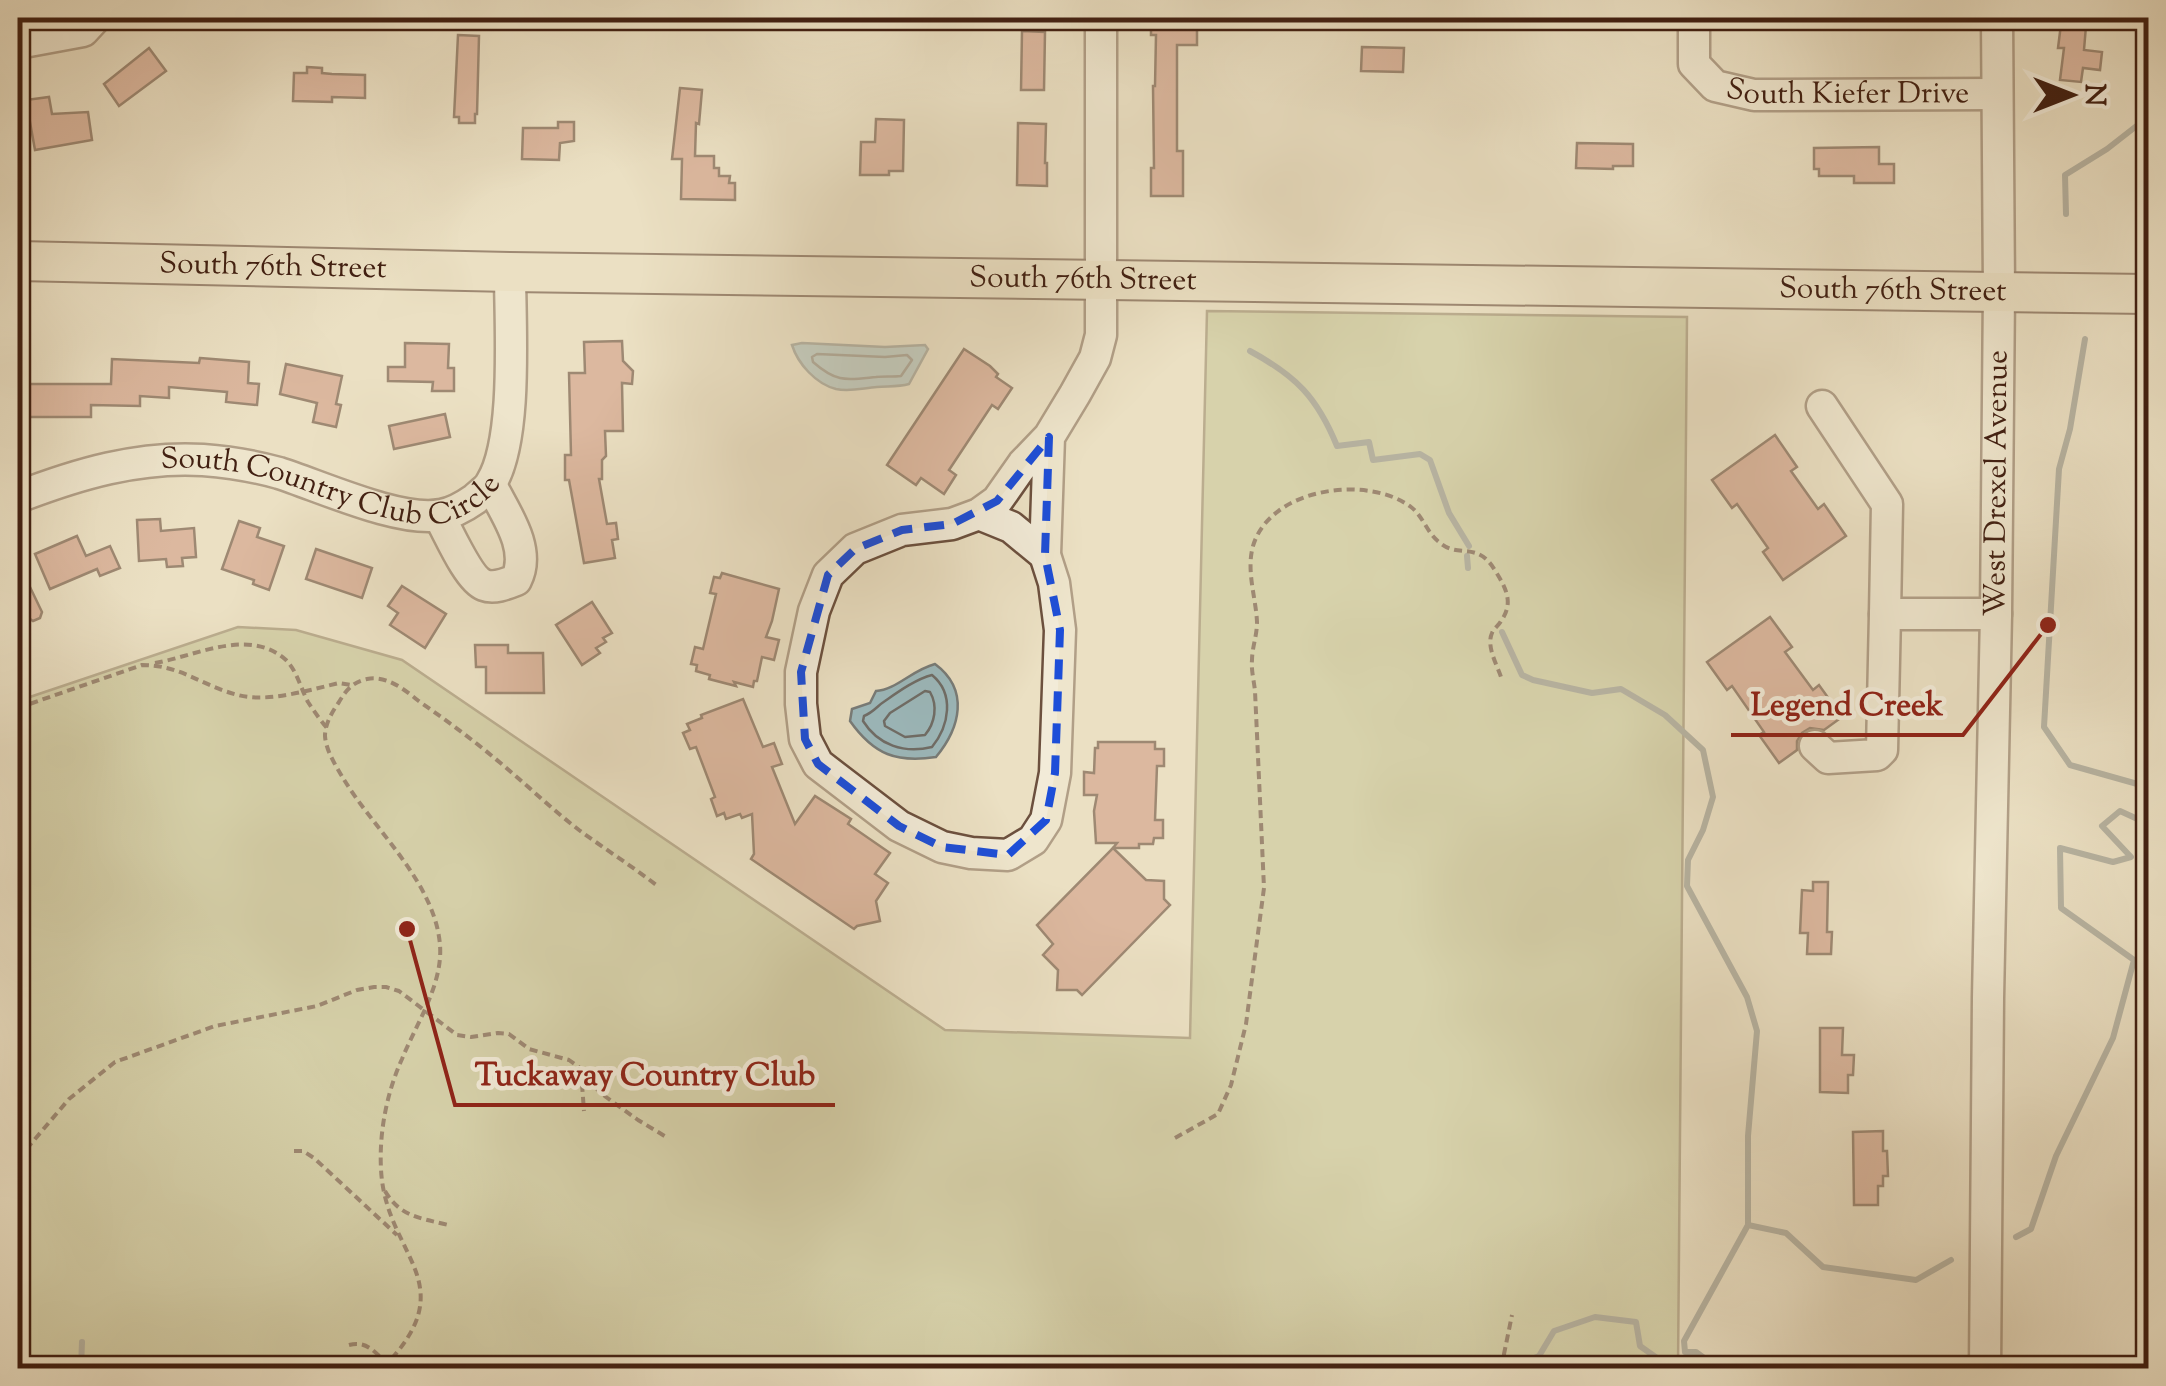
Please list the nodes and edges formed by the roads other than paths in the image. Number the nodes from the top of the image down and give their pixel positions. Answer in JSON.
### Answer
{"nodes":[{"id":1,"x":95,"y":18,"type":"edge"},
{"id":2,"x":1101,"y":18,"type":"edge"},
{"id":3,"x":1694,"y":18,"type":"edge"},
{"id":4,"x":1997,"y":18,"type":"edge"},
{"id":5,"x":18,"y":43,"type":"edge"},
{"id":6,"x":1996,"y":94,"type":"junction"},
{"id":7,"x":18,"y":261,"type":"edge"},
{"id":8,"x":510,"y":272,"type":"junction"},
{"id":9,"x":1100,"y":280,"type":"junction"},
{"id":10,"x":1999,"y":291,"type":"junction"},
{"id":11,"x":2148,"y":294,"type":"edge"},
{"id":12,"x":1822,"y":406,"type":"dead end"},
{"id":13,"x":1048,"y":437,"type":"junction"},
{"id":14,"x":491,"y":485,"type":"junction"},
{"id":15,"x":18,"y":497,"type":"edge"},
{"id":16,"x":979,"y":514,"type":"junction"},
{"id":17,"x":439,"y":516,"type":"junction"},
{"id":18,"x":1045,"y":555,"type":"junction"},
{"id":19,"x":1884,"y":614,"type":"junction"},
{"id":20,"x":1996,"y":614,"type":"junction"},
{"id":21,"x":1815,"y":746,"type":"dead end"},
{"id":22,"x":1985,"y":1368,"type":"edge"}],
"edges":[{"from":1,"to":5,"type":"street"},
{"from":2,"to":9,"type":"street"},
{"from":3,"to":6,"type":"street","name":"South Kiefer Drive"},
{"from":4,"to":6,"type":"street","name":"West Drexel Avenue"},
{"from":6,"to":10,"type":"street","name":"West Drexel Avenue"},
{"from":7,"to":8,"type":"main road","name":"South 76th Street"},
{"from":8,"to":9,"type":"main road","name":"South 76th Street"},
{"from":8,"to":14,"type":"street","name":"South Country Club Circle"},
{"from":9,"to":10,"type":"main road","name":"South 76th Street"},
{"from":9,"to":13,"type":"street"},
{"from":10,"to":11,"type":"main road","name":"South 76th Street"},
{"from":10,"to":20,"type":"street","name":"West Drexel Avenue"},
{"from":12,"to":19,"type":"street"},
{"from":13,"to":16,"type":"street"},
{"from":13,"to":18,"type":"street"},
{"from":14,"to":17,"type":"street","name":"South Country Club Circle"},
{"from":14,"to":17,"type":"street"},
{"from":15,"to":17,"type":"street","name":"South Country Club Circle"},
{"from":16,"to":18,"type":"street"},
{"from":16,"to":18,"type":"street"},
{"from":19,"to":20,"type":"street"},
{"from":19,"to":21,"type":"street"},
{"from":20,"to":22,"type":"street","name":"West Drexel Avenue"}]}
